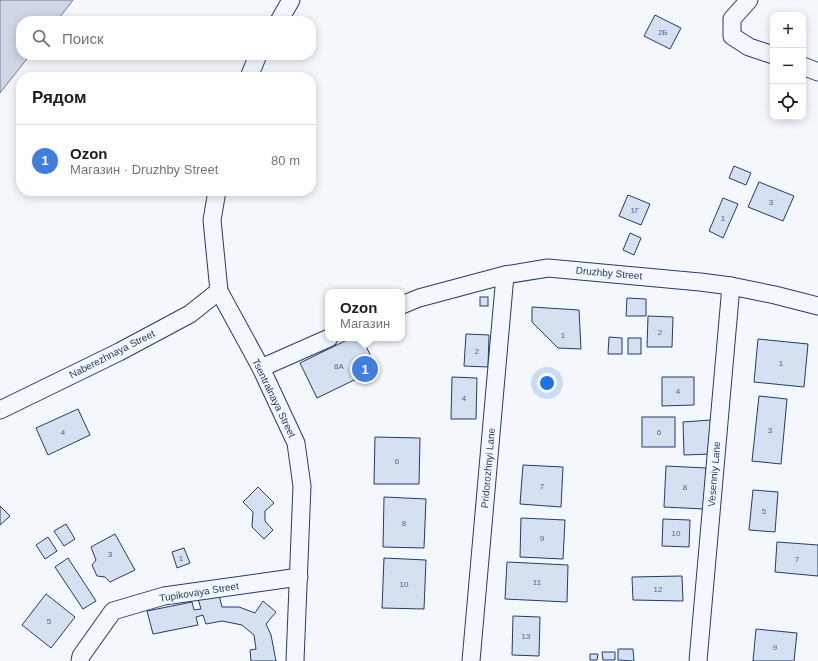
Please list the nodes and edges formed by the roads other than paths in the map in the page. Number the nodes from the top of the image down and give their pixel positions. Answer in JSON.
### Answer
{"nodes":[{"id":1,"x":291,"y":0,"type":"edge"},
{"id":2,"x":749,"y":0,"type":"edge"},
{"id":3,"x":281,"y":16,"type":"edge"},
{"id":4,"x":770,"y":54,"type":"edge"},
{"id":5,"x":256,"y":60,"type":"edge"},
{"id":6,"x":806,"y":67,"type":"edge"},
{"id":7,"x":251,"y":72,"type":"edge"},
{"id":8,"x":818,"y":72,"type":"edge"},
{"id":9,"x":215,"y":196,"type":"edge"},
{"id":10,"x":504,"y":275,"type":"junction"},
{"id":11,"x":731,"y":286,"type":"junction"},
{"id":12,"x":218,"y":291,"type":"junction"},
{"id":13,"x":405,"y":304,"type":"edge"},
{"id":14,"x":818,"y":306,"type":"edge"},
{"id":15,"x":325,"y":340,"type":"edge"},
{"id":16,"x":261,"y":368,"type":"junction"},
{"id":17,"x":0,"y":410,"type":"edge"},
{"id":18,"x":299,"y":577,"type":"junction"},
{"id":19,"x":80,"y":661,"type":"edge"},
{"id":20,"x":295,"y":661,"type":"edge"},
{"id":21,"x":471,"y":661,"type":"edge"},
{"id":22,"x":698,"y":661,"type":"edge"}],
"edges":[{"from":1,"to":3,"type":"street"},
{"from":2,"to":4,"type":"street"},
{"from":5,"to":7,"type":"street"},
{"from":6,"to":8,"type":"street"},
{"from":9,"to":12,"type":"street","name":"Tsentralnaya Street"},
{"from":10,"to":11,"type":"street","name":"Druzhby Street"},
{"from":10,"to":13,"type":"street","name":"Druzhby Street"},
{"from":10,"to":21,"type":"street","name":"Pridorozhnyi Lane"},
{"from":11,"to":14,"type":"street","name":"Druzhby Street"},
{"from":11,"to":22,"type":"street","name":"Vesenniy Lane"},
{"from":12,"to":16,"type":"street","name":"Tsentralnaya Street"},
{"from":12,"to":17,"type":"street","name":"Naberezhnaya Street"},
{"from":15,"to":16,"type":"street"},
{"from":16,"to":18,"type":"street","name":"Tsentralnaya Street"},
{"from":18,"to":19,"type":"street","name":"Tupikovaya Street"},
{"from":18,"to":20,"type":"street","name":"Tsentralnaya Street"}]}
